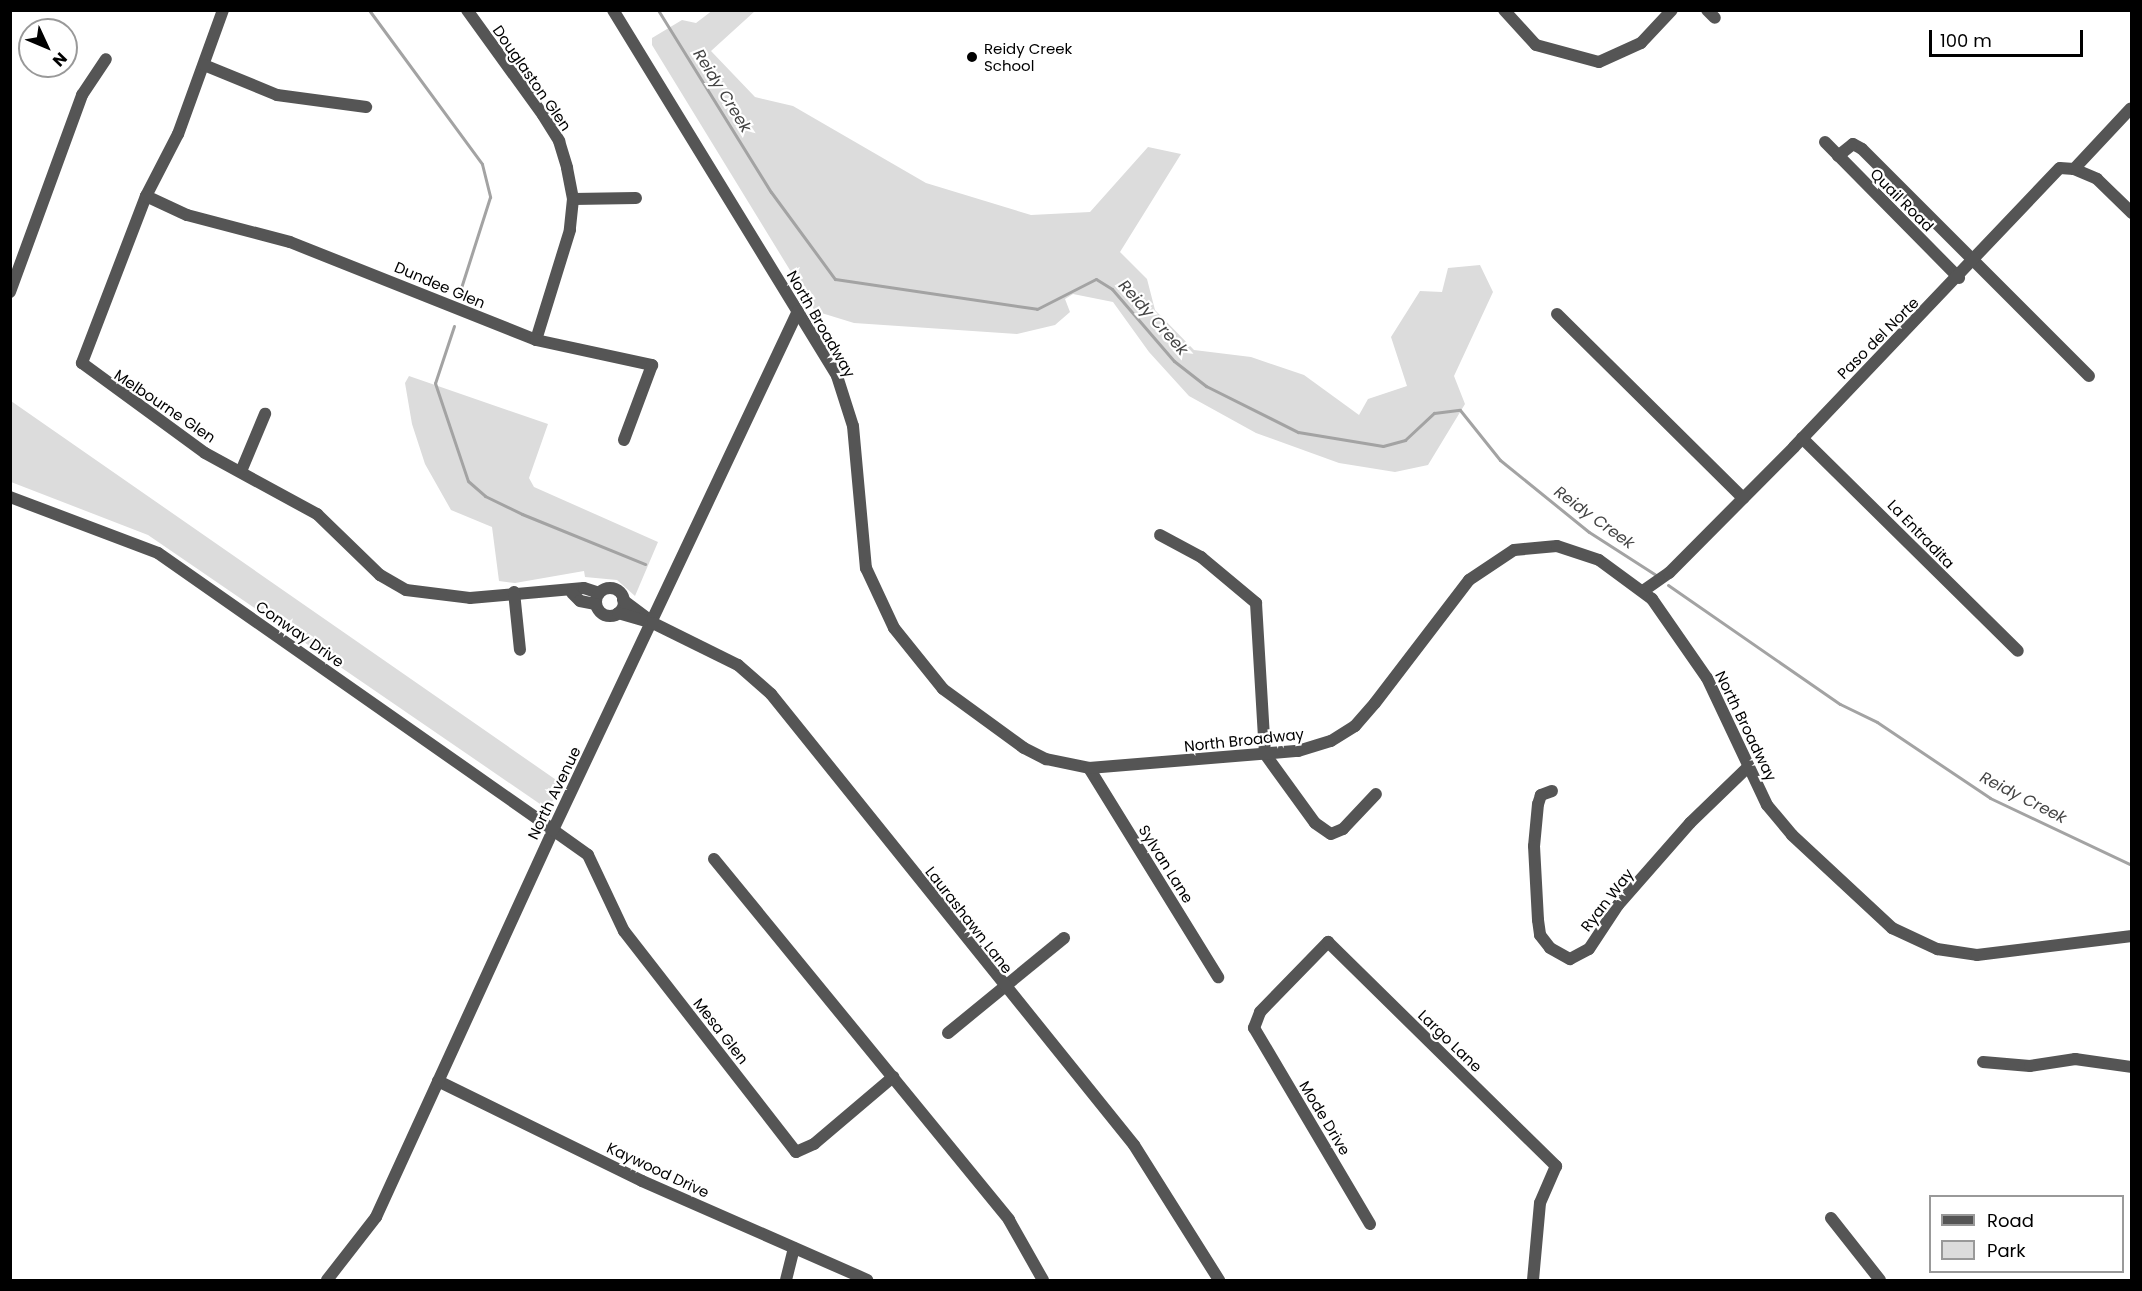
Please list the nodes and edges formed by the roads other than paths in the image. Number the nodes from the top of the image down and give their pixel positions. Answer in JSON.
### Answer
{"nodes":[{"id":1,"x":223,"y":10,"type":"edge"},
{"id":2,"x":467,"y":10,"type":"edge"},
{"id":3,"x":613,"y":10,"type":"edge"},
{"id":4,"x":1504,"y":10,"type":"edge"},
{"id":5,"x":1672,"y":10,"type":"edge"},
{"id":6,"x":106,"y":59,"type":"dead end"},
{"id":7,"x":204,"y":65,"type":"junction"},
{"id":8,"x":366,"y":107,"type":"dead end"},
{"id":9,"x":2131,"y":108,"type":"edge"},
{"id":10,"x":1825,"y":142,"type":"dead end"},
{"id":11,"x":1838,"y":156,"type":"junction"},
{"id":12,"x":2074,"y":169,"type":"junction"},
{"id":13,"x":146,"y":196,"type":"junction"},
{"id":14,"x":636,"y":198,"type":"dead end"},
{"id":15,"x":573,"y":199,"type":"junction"},
{"id":16,"x":2132,"y":213,"type":"edge"},
{"id":17,"x":1973,"y":262,"type":"junction"},
{"id":18,"x":1959,"y":278,"type":"junction"},
{"id":19,"x":10,"y":292,"type":"edge"},
{"id":20,"x":798,"y":311,"type":"junction"},
{"id":21,"x":1557,"y":314,"type":"dead end"},
{"id":22,"x":536,"y":340,"type":"junction"},
{"id":23,"x":2089,"y":376,"type":"dead end"},
{"id":24,"x":265,"y":414,"type":"dead end"},
{"id":25,"x":1802,"y":438,"type":"junction"},
{"id":26,"x":624,"y":440,"type":"dead end"},
{"id":27,"x":242,"y":469,"type":"junction"},
{"id":28,"x":10,"y":496,"type":"edge"},
{"id":29,"x":1743,"y":498,"type":"junction"},
{"id":30,"x":1160,"y":535,"type":"dead end"},
{"id":31,"x":1643,"y":591,"type":"junction"},
{"id":32,"x":514,"y":592,"type":"junction"},
{"id":33,"x":598,"y":599,"type":"junction"},
{"id":34,"x":623,"y":600,"type":"junction"},
{"id":35,"x":618,"y":613,"type":"junction"},
{"id":36,"x":653,"y":623,"type":"junction"},
{"id":37,"x":520,"y":650,"type":"dead end"},
{"id":38,"x":2018,"y":651,"type":"dead end"},
{"id":39,"x":1265,"y":754,"type":"junction"},
{"id":40,"x":1748,"y":767,"type":"junction"},
{"id":41,"x":1089,"y":768,"type":"junction"},
{"id":42,"x":1552,"y":791,"type":"dead end"},
{"id":43,"x":1376,"y":794,"type":"dead end"},
{"id":44,"x":553,"y":830,"type":"junction"},
{"id":45,"x":714,"y":860,"type":"dead end"},
{"id":46,"x":2132,"y":936,"type":"edge"},
{"id":47,"x":1064,"y":938,"type":"dead end"},
{"id":48,"x":1218,"y":977,"type":"dead end"},
{"id":49,"x":1003,"y":987,"type":"junction"},
{"id":50,"x":1254,"y":1028,"type":"joint"},
{"id":51,"x":948,"y":1033,"type":"dead end"},
{"id":52,"x":1983,"y":1062,"type":"dead end"},
{"id":53,"x":2132,"y":1067,"type":"edge"},
{"id":54,"x":893,"y":1077,"type":"junction"},
{"id":55,"x":438,"y":1081,"type":"junction"},
{"id":56,"x":1831,"y":1218,"type":"dead end"},
{"id":57,"x":1370,"y":1224,"type":"dead end"},
{"id":58,"x":794,"y":1248,"type":"junction"},
{"id":59,"x":327,"y":1281,"type":"edge"},
{"id":60,"x":786,"y":1281,"type":"edge"},
{"id":61,"x":867,"y":1281,"type":"edge"},
{"id":62,"x":1043,"y":1281,"type":"edge"},
{"id":63,"x":1219,"y":1281,"type":"edge"},
{"id":64,"x":1533,"y":1281,"type":"edge"},
{"id":65,"x":1880,"y":1281,"type":"edge"}],
"edges":[{"from":1,"to":7,"type":"street","name":"Melbourne Glen"},
{"from":2,"to":15,"type":"street","name":"Douglaston Glen"},
{"from":3,"to":20,"type":"street","name":"North Broadway"},
{"from":4,"to":5,"type":"street"},
{"from":6,"to":19,"type":"street"},
{"from":7,"to":8,"type":"street"},
{"from":7,"to":13,"type":"street","name":"Melbourne Glen"},
{"from":9,"to":12,"type":"street","name":"Paso del Norte"},
{"from":10,"to":11,"type":"street","name":"Quail Road"},
{"from":11,"to":17,"type":"street"},
{"from":11,"to":18,"type":"street","name":"Quail Road"},
{"from":12,"to":16,"type":"street"},
{"from":12,"to":17,"type":"street","name":"Paso del Norte"},
{"from":13,"to":22,"type":"street","name":"Dundee Glen"},
{"from":13,"to":27,"type":"street","name":"Melbourne Glen"},
{"from":14,"to":15,"type":"street"},
{"from":15,"to":22,"type":"street","name":"Douglaston Glen"},
{"from":17,"to":18,"type":"street","name":"Paso del Norte"},
{"from":17,"to":23,"type":"street"},
{"from":18,"to":25,"type":"street","name":"Paso del Norte"},
{"from":20,"to":36,"type":"street","name":"North Avenue"},
{"from":20,"to":41,"type":"street","name":"North Broadway"},
{"from":21,"to":29,"type":"street"},
{"from":22,"to":26,"type":"street","name":"Dundee Glen"},
{"from":24,"to":27,"type":"street"},
{"from":25,"to":29,"type":"street","name":"Paso del Norte"},
{"from":25,"to":38,"type":"street","name":"La Entradita"},
{"from":27,"to":32,"type":"street","name":"Melbourne Glen"},
{"from":28,"to":44,"type":"street","name":"Conway Drive"},
{"from":29,"to":31,"type":"street","name":"Paso del Norte"},
{"from":30,"to":39,"type":"street"},
{"from":31,"to":39,"type":"street","name":"North Broadway"},
{"from":31,"to":40,"type":"street","name":"North Broadway"},
{"from":32,"to":33,"type":"street","name":"Melbourne Glen"},
{"from":32,"to":37,"type":"street"},
{"from":33,"to":34,"type":"street","name":"Melbourne Glen"},
{"from":33,"to":35,"type":"street","name":"Melbourne Glen"},
{"from":34,"to":35,"type":"street"},
{"from":34,"to":36,"type":"street","name":"Melbourne Glen"},
{"from":35,"to":36,"type":"street","name":"Melbourne Glen"},
{"from":36,"to":44,"type":"street","name":"North Avenue"},
{"from":36,"to":49,"type":"street","name":"Laurashawn Lane"},
{"from":39,"to":41,"type":"street","name":"North Broadway"},
{"from":39,"to":43,"type":"street"},
{"from":40,"to":42,"type":"street","name":"Ryan Way"},
{"from":40,"to":46,"type":"street","name":"North Broadway"},
{"from":41,"to":48,"type":"street","name":"Sylvan Lane"},
{"from":44,"to":54,"type":"street","name":"Mesa Glen"},
{"from":44,"to":55,"type":"street","name":"North Avenue"},
{"from":45,"to":54,"type":"street"},
{"from":47,"to":49,"type":"street"},
{"from":49,"to":51,"type":"street"},
{"from":49,"to":63,"type":"street","name":"Laurashawn Lane"},
{"from":50,"to":57,"type":"street","name":"Mode Drive"},
{"from":50,"to":64,"type":"street","name":"Largo Lane"},
{"from":52,"to":53,"type":"street"},
{"from":54,"to":62,"type":"street"},
{"from":55,"to":58,"type":"street","name":"Kaywood Drive"},
{"from":55,"to":59,"type":"street","name":"North Avenue"},
{"from":56,"to":65,"type":"street"},
{"from":58,"to":60,"type":"street"},
{"from":58,"to":61,"type":"street","name":"Kaywood Drive"}]}
